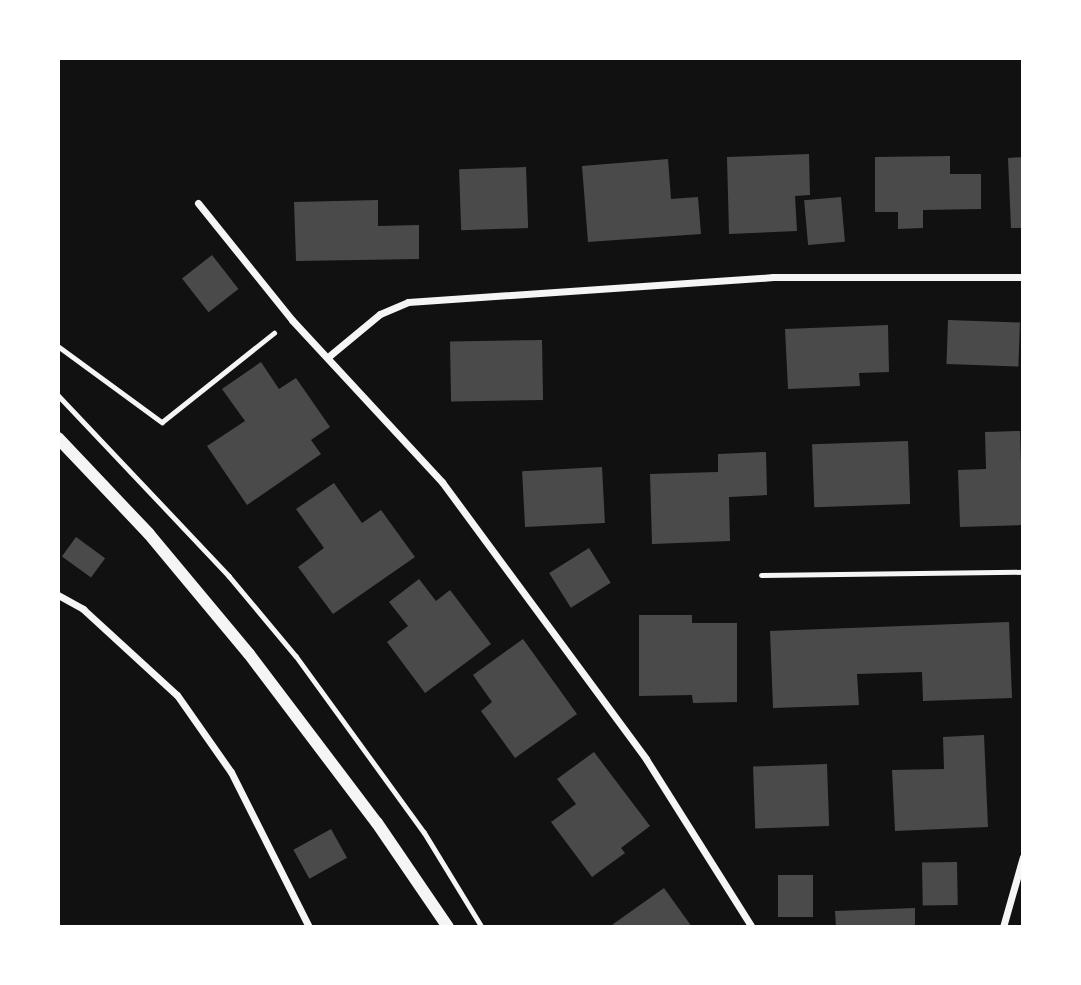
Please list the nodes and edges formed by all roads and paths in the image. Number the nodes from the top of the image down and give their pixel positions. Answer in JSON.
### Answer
{"nodes":[{"id":1,"x":198,"y":203,"type":"dead end"},
{"id":2,"x":1023,"y":277,"type":"edge"},
{"id":3,"x":292,"y":320,"type":"junction"},
{"id":4,"x":58,"y":346,"type":"edge"},
{"id":5,"x":328,"y":357,"type":"junction"},
{"id":6,"x":58,"y":438,"type":"edge"},
{"id":7,"x":1023,"y":572,"type":"edge"},
{"id":8,"x":761,"y":575,"type":"dead end"},
{"id":9,"x":58,"y":595,"type":"edge"},
{"id":10,"x":1023,"y":857,"type":"edge"},
{"id":11,"x":309,"y":927,"type":"edge"},
{"id":12,"x":449,"y":927,"type":"edge"},
{"id":13,"x":752,"y":927,"type":"edge"},
{"id":14,"x":1003,"y":927,"type":"edge"}],
"edges":[{"from":1,"to":3,"type":"street"},
{"from":2,"to":5,"type":"street"},
{"from":3,"to":4,"type":"path"},
{"from":3,"to":5,"type":"street"},
{"from":5,"to":13,"type":"street"},
{"from":6,"to":12,"type":"street"},
{"from":7,"to":8,"type":"lane"},
{"from":9,"to":11,"type":"street"},
{"from":10,"to":14,"type":"street"}]}
